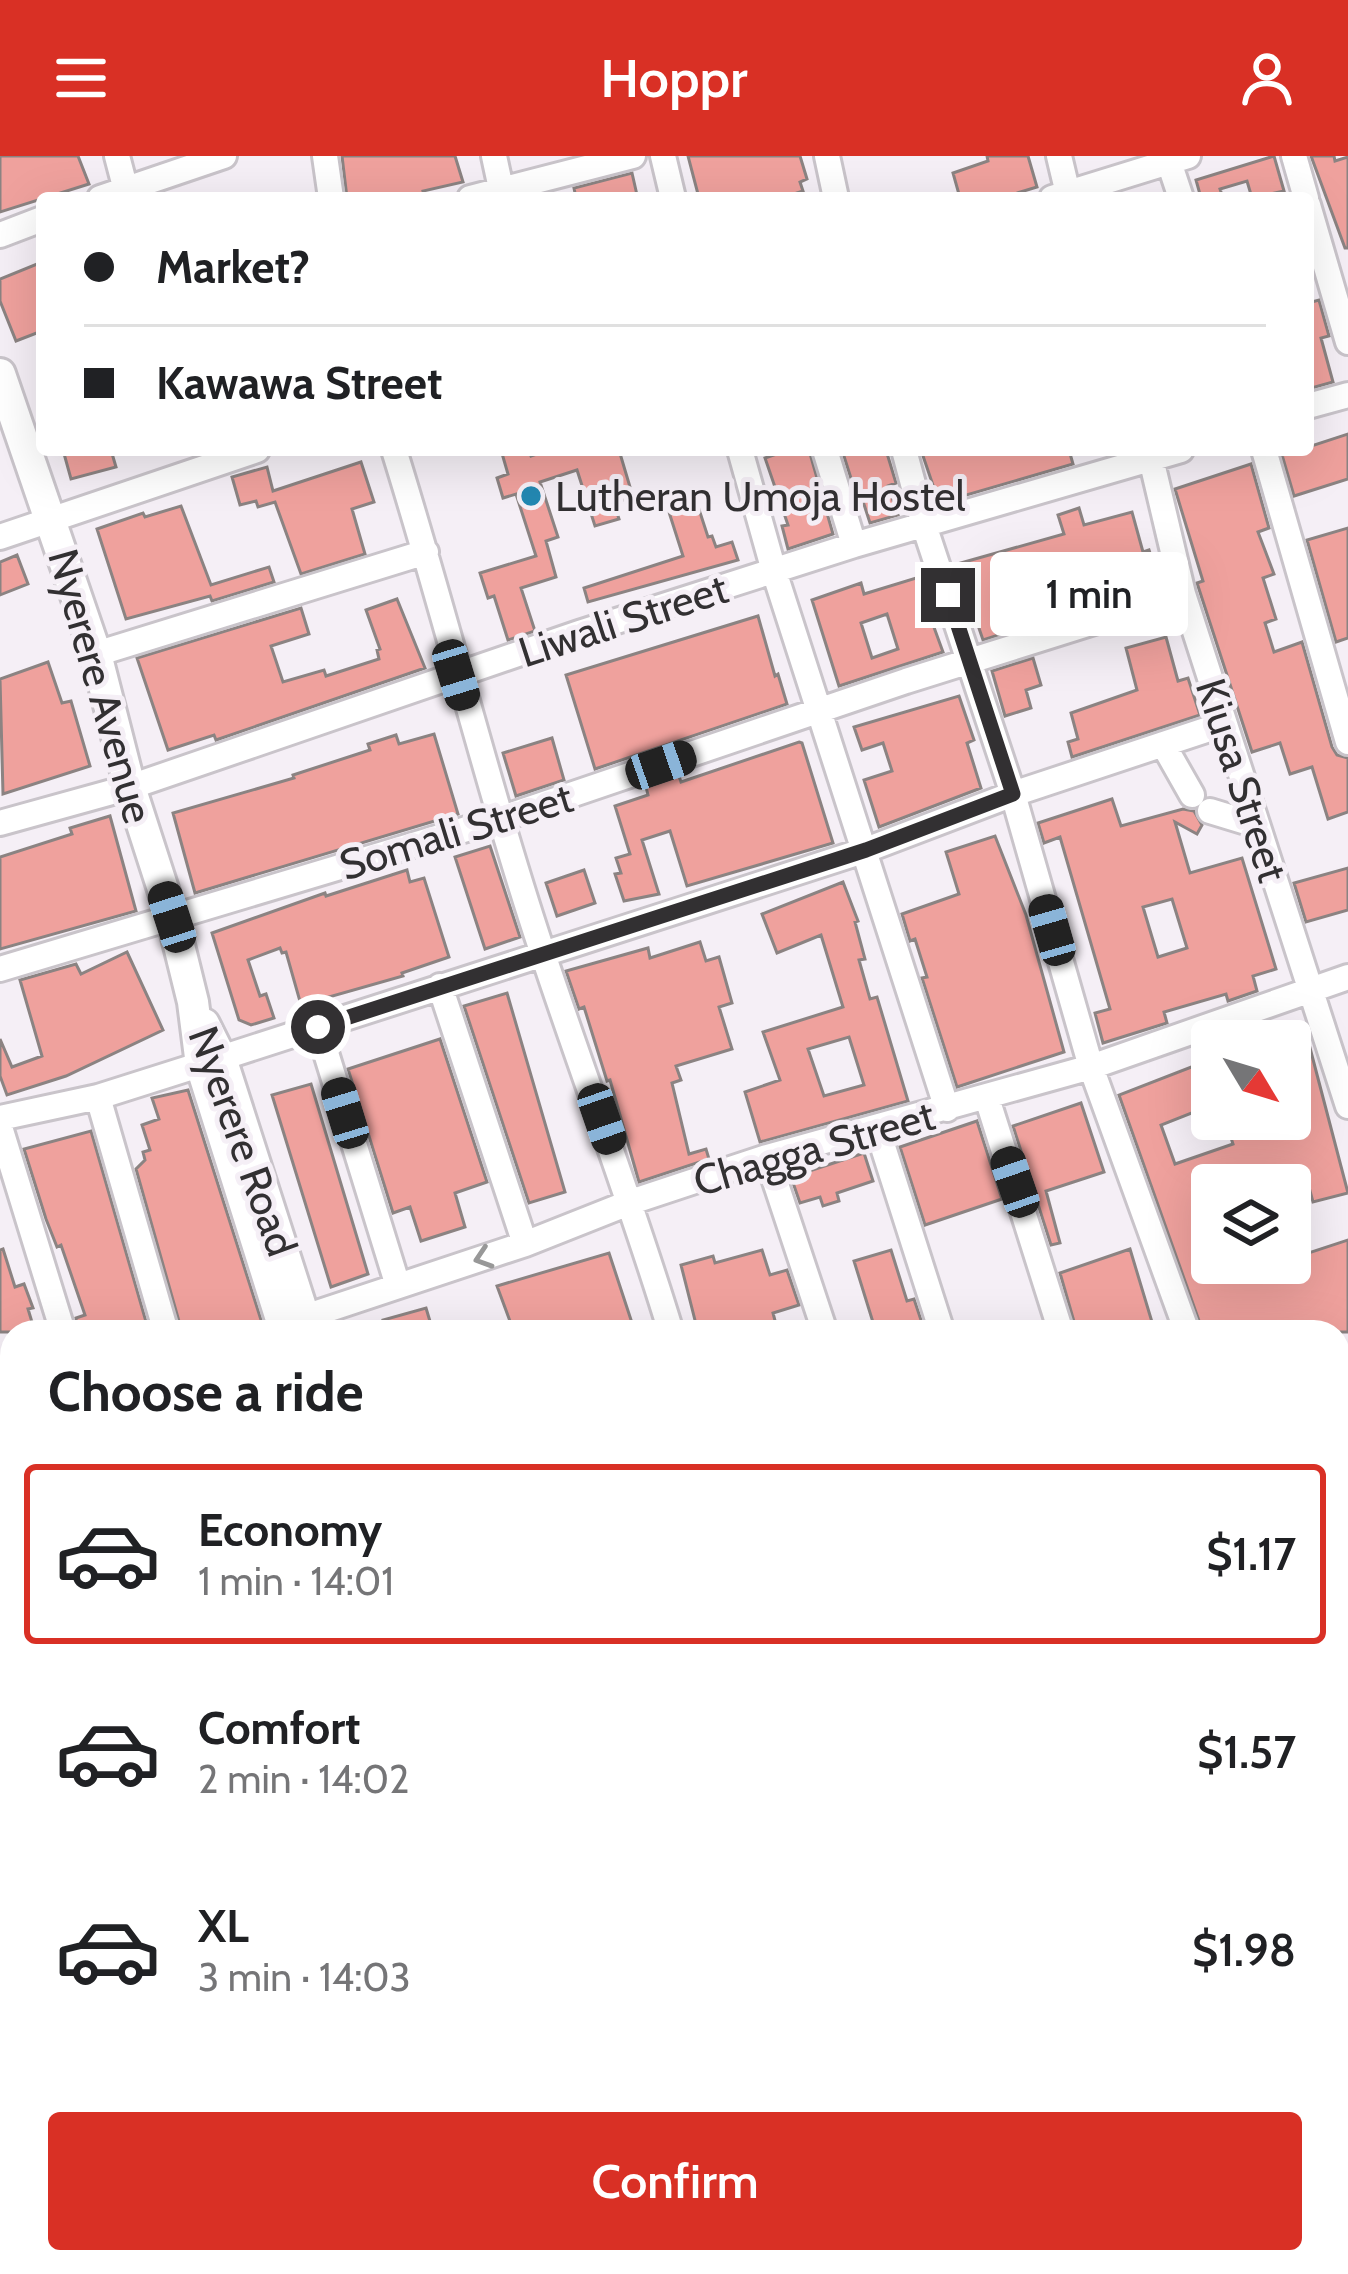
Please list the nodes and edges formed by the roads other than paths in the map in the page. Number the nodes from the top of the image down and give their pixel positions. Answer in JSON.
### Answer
{"nodes":[{"id":1,"x":117,"y":156,"type":"edge"},
{"id":2,"x":224,"y":156,"type":"edge"},
{"id":3,"x":325,"y":156,"type":"edge"},
{"id":4,"x":494,"y":156,"type":"edge"},
{"id":5,"x":633,"y":156,"type":"edge"},
{"id":6,"x":663,"y":156,"type":"edge"},
{"id":7,"x":826,"y":156,"type":"edge"},
{"id":8,"x":1059,"y":156,"type":"edge"},
{"id":9,"x":1294,"y":156,"type":"edge"},
{"id":10,"x":1178,"y":159,"type":"edge"},
{"id":11,"x":127,"y":192,"type":"edge"},
{"id":12,"x":130,"y":192,"type":"edge"},
{"id":13,"x":331,"y":192,"type":"edge"},
{"id":14,"x":502,"y":192,"type":"edge"},
{"id":15,"x":509,"y":192,"type":"edge"},
{"id":16,"x":672,"y":192,"type":"edge"},
{"id":17,"x":835,"y":192,"type":"edge"},
{"id":18,"x":1062,"y":192,"type":"edge"},
{"id":19,"x":1075,"y":192,"type":"edge"},
{"id":20,"x":1181,"y":192,"type":"edge"},
{"id":21,"x":1304,"y":192,"type":"edge"},
{"id":22,"x":36,"y":221,"type":"edge"},
{"id":23,"x":1314,"y":226,"type":"edge"},
{"id":24,"x":0,"y":235,"type":"edge"},
{"id":25,"x":1348,"y":342,"type":"edge"},
{"id":26,"x":0,"y":374,"type":"edge"},
{"id":27,"x":1348,"y":395,"type":"edge"},
{"id":28,"x":1314,"y":404,"type":"edge"},
{"id":29,"x":396,"y":456,"type":"edge"},
{"id":30,"x":742,"y":456,"type":"edge"},
{"id":31,"x":827,"y":456,"type":"edge"},
{"id":32,"x":906,"y":456,"type":"edge"},
{"id":33,"x":1150,"y":456,"type":"edge"},
{"id":34,"x":1266,"y":456,"type":"edge"},
{"id":35,"x":210,"y":457,"type":"edge"},
{"id":36,"x":52,"y":520,"type":"junction"},
{"id":37,"x":925,"y":525,"type":"junction"},
{"id":38,"x":0,"y":537,"type":"edge"},
{"id":39,"x":854,"y":545,"type":"junction"},
{"id":40,"x":426,"y":552,"type":"junction"},
{"id":41,"x":774,"y":571,"type":"junction"},
{"id":42,"x":1183,"y":594,"type":"junction"},
{"id":43,"x":96,"y":654,"type":"junction"},
{"id":44,"x":971,"y":664,"type":"junction"},
{"id":45,"x":456,"y":675,"type":"junction"},
{"id":46,"x":822,"y":711,"type":"junction"},
{"id":47,"x":1224,"y":724,"type":"junction"},
{"id":48,"x":1348,"y":742,"type":"edge"},
{"id":49,"x":1163,"y":744,"type":"junction"},
{"id":50,"x":130,"y":788,"type":"junction"},
{"id":51,"x":1013,"y":794,"type":"junction"},
{"id":52,"x":500,"y":819,"type":"junction"},
{"id":53,"x":0,"y":823,"type":"edge"},
{"id":54,"x":1256,"y":825,"type":"junction"},
{"id":55,"x":866,"y":850,"type":"junction"},
{"id":56,"x":172,"y":917,"type":"junction"},
{"id":57,"x":543,"y":953,"type":"junction"},
{"id":58,"x":0,"y":969,"type":"edge"},
{"id":59,"x":1348,"y":977,"type":"edge"},
{"id":60,"x":440,"y":986,"type":"junction"},
{"id":61,"x":1310,"y":992,"type":"junction"},
{"id":62,"x":193,"y":1002,"type":"joint"},
{"id":63,"x":318,"y":1027,"type":"junction"},
{"id":64,"x":211,"y":1062,"type":"junction"},
{"id":65,"x":1091,"y":1067,"type":"junction"},
{"id":66,"x":98,"y":1097,"type":"junction"},
{"id":67,"x":987,"y":1098,"type":"junction"},
{"id":68,"x":1348,"y":1106,"type":"edge"},
{"id":69,"x":947,"y":1109,"type":"junction"},
{"id":70,"x":0,"y":1123,"type":"edge"},
{"id":71,"x":877,"y":1128,"type":"junction"},
{"id":72,"x":767,"y":1157,"type":"junction"},
{"id":73,"x":632,"y":1202,"type":"junction"},
{"id":74,"x":525,"y":1244,"type":"junction"},
{"id":75,"x":398,"y":1286,"type":"junction"},
{"id":76,"x":59,"y":1320,"type":"edge"},
{"id":77,"x":163,"y":1320,"type":"edge"},
{"id":78,"x":293,"y":1320,"type":"edge"},
{"id":79,"x":310,"y":1320,"type":"edge"},
{"id":80,"x":667,"y":1320,"type":"edge"},
{"id":81,"x":821,"y":1320,"type":"edge"},
{"id":82,"x":938,"y":1320,"type":"edge"},
{"id":83,"x":1056,"y":1320,"type":"edge"},
{"id":84,"x":1183,"y":1320,"type":"edge"}],
"edges":[{"from":1,"to":11,"type":"street"},
{"from":2,"to":12,"type":"street"},
{"from":3,"to":13,"type":"street"},
{"from":4,"to":14,"type":"street"},
{"from":5,"to":15,"type":"street"},
{"from":6,"to":16,"type":"street"},
{"from":7,"to":17,"type":"street"},
{"from":8,"to":18,"type":"street"},
{"from":9,"to":21,"type":"street"},
{"from":10,"to":19,"type":"street"},
{"from":10,"to":20,"type":"street"},
{"from":22,"to":24,"type":"street"},
{"from":23,"to":25,"type":"street"},
{"from":26,"to":36,"type":"main road","name":"Nyerere Avenue"},
{"from":27,"to":28,"type":"street"},
{"from":29,"to":40,"type":"street"},
{"from":30,"to":41,"type":"street"},
{"from":31,"to":39,"type":"street"},
{"from":32,"to":37,"type":"street"},
{"from":33,"to":37,"type":"street","name":"Liwali Street"},
{"from":33,"to":42,"type":"street","name":"Kiusa Street"},
{"from":34,"to":48,"type":"street"},
{"from":35,"to":36,"type":"street"},
{"from":36,"to":38,"type":"street"},
{"from":36,"to":43,"type":"main road","name":"Nyerere Avenue"},
{"from":37,"to":39,"type":"street","name":"Liwali Street"},
{"from":37,"to":44,"type":"street"},
{"from":39,"to":41,"type":"street","name":"Liwali Street"},
{"from":40,"to":43,"type":"street"},
{"from":40,"to":45,"type":"street"},
{"from":41,"to":45,"type":"street","name":"Liwali Street"},
{"from":41,"to":46,"type":"street"},
{"from":42,"to":44,"type":"street","name":"Somali Street"},
{"from":42,"to":47,"type":"street","name":"Kiusa Street"},
{"from":43,"to":50,"type":"main road","name":"Nyerere Avenue"},
{"from":44,"to":46,"type":"street","name":"Somali Street"},
{"from":44,"to":51,"type":"street"},
{"from":45,"to":50,"type":"street","name":"Liwali Street"},
{"from":45,"to":52,"type":"street"},
{"from":46,"to":52,"type":"street","name":"Somali Street"},
{"from":46,"to":55,"type":"street"},
{"from":47,"to":49,"type":"street"},
{"from":47,"to":54,"type":"street","name":"Kiusa Street"},
{"from":49,"to":51,"type":"street"},
{"from":49,"to":54,"type":"street"},
{"from":50,"to":53,"type":"street","name":"Liwali Street"},
{"from":50,"to":56,"type":"main road","name":"Nyerere Avenue"},
{"from":51,"to":55,"type":"street"},
{"from":51,"to":65,"type":"street"},
{"from":52,"to":56,"type":"street","name":"Somali Street"},
{"from":52,"to":57,"type":"street"},
{"from":54,"to":61,"type":"street","name":"Kiusa Street"},
{"from":55,"to":57,"type":"street"},
{"from":55,"to":69,"type":"street"},
{"from":56,"to":58,"type":"street","name":"Somali Street"},
{"from":56,"to":62,"type":"main road","name":"Nyerere Avenue"},
{"from":57,"to":60,"type":"street"},
{"from":57,"to":73,"type":"street"},
{"from":59,"to":61,"type":"street","name":"Chagga Street"},
{"from":60,"to":63,"type":"street"},
{"from":60,"to":74,"type":"street"},
{"from":61,"to":65,"type":"street","name":"Chagga Street"},
{"from":61,"to":68,"type":"street","name":"Kiusa Street"},
{"from":62,"to":64,"type":"main road","name":"Nyerere Road"},
{"from":63,"to":64,"type":"street"},
{"from":63,"to":75,"type":"street"},
{"from":64,"to":66,"type":"street"},
{"from":64,"to":78,"type":"main road","name":"Nyerere Road"},
{"from":65,"to":67,"type":"street","name":"Chagga Street"},
{"from":65,"to":84,"type":"street"},
{"from":66,"to":70,"type":"street"},
{"from":66,"to":77,"type":"street"},
{"from":67,"to":69,"type":"street","name":"Chagga Street"},
{"from":67,"to":83,"type":"street"},
{"from":69,"to":71,"type":"street","name":"Chagga Street"},
{"from":70,"to":76,"type":"street"},
{"from":71,"to":72,"type":"street","name":"Chagga Street"},
{"from":71,"to":82,"type":"street"},
{"from":72,"to":73,"type":"street","name":"Chagga Street"},
{"from":72,"to":81,"type":"street"},
{"from":73,"to":74,"type":"street","name":"Chagga Street"},
{"from":73,"to":80,"type":"street"},
{"from":74,"to":75,"type":"street","name":"Chagga Street","one_way":true},
{"from":75,"to":79,"type":"street","name":"Chagga Street"}]}
